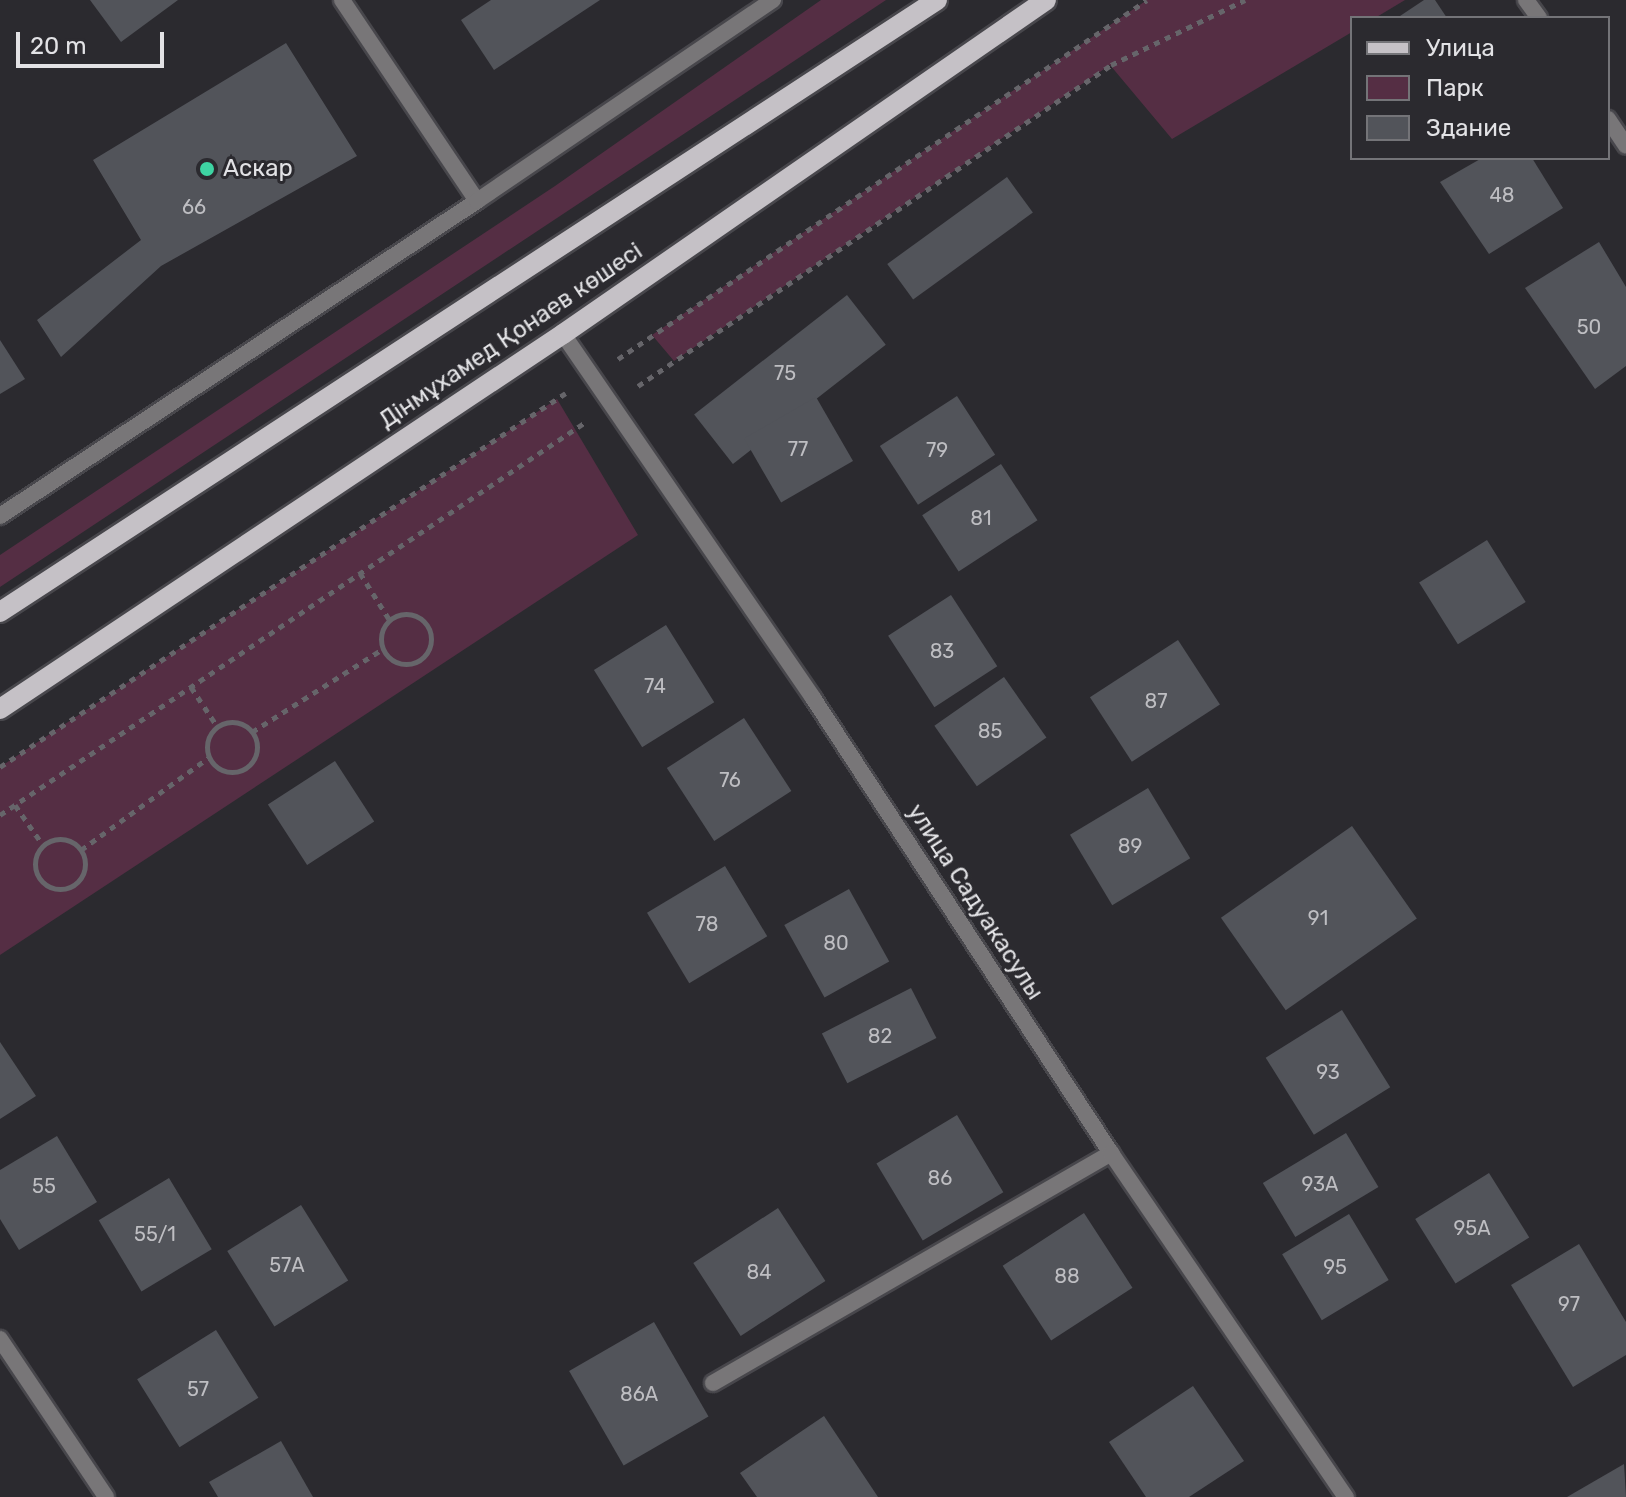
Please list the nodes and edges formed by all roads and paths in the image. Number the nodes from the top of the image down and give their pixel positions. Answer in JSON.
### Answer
{"nodes":[{"id":1,"x":342,"y":0,"type":"edge"},
{"id":2,"x":773,"y":0,"type":"edge"},
{"id":3,"x":937,"y":0,"type":"edge"},
{"id":4,"x":1046,"y":0,"type":"edge"},
{"id":5,"x":1610,"y":122,"type":"edge"},
{"id":6,"x":1626,"y":146,"type":"edge"},
{"id":7,"x":477,"y":201,"type":"junction"},
{"id":8,"x":563,"y":334,"type":"junction"},
{"id":9,"x":0,"y":516,"type":"edge"},
{"id":10,"x":360,"y":573,"type":"dead end"},
{"id":11,"x":0,"y":612,"type":"edge"},
{"id":12,"x":389,"y":619,"type":"junction"},
{"id":13,"x":383,"y":649,"type":"junction"},
{"id":14,"x":191,"y":687,"type":"dead end"},
{"id":15,"x":0,"y":709,"type":"edge"},
{"id":16,"x":217,"y":726,"type":"junction"},
{"id":17,"x":252,"y":732,"type":"junction"},
{"id":18,"x":208,"y":758,"type":"junction"},
{"id":19,"x":15,"y":805,"type":"dead end"},
{"id":20,"x":43,"y":845,"type":"junction"},
{"id":21,"x":81,"y":850,"type":"junction"},
{"id":22,"x":1111,"y":1153,"type":"junction"},
{"id":23,"x":0,"y":1339,"type":"edge"},
{"id":24,"x":713,"y":1383,"type":"dead end"},
{"id":25,"x":106,"y":1497,"type":"edge"},
{"id":26,"x":1346,"y":1497,"type":"edge"}],
"edges":[{"from":1,"to":7,"type":"street"},
{"from":2,"to":7,"type":"street"},
{"from":3,"to":11,"type":"main road","name":"Дінмұхамед Қонаев көшесі"},
{"from":4,"to":8,"type":"main road","name":"Дінмұхамед Қонаев көшесі"},
{"from":5,"to":6,"type":"street"},
{"from":7,"to":9,"type":"street"},
{"from":8,"to":15,"type":"main road","name":"Дінмұхамед Қонаев көшесі"},
{"from":8,"to":22,"type":"street","name":"улица Садуакасулы"},
{"from":10,"to":12,"type":"path"},
{"from":12,"to":13,"type":"path"},
{"from":12,"to":13,"type":"path"},
{"from":13,"to":17,"type":"path"},
{"from":14,"to":16,"type":"path"},
{"from":16,"to":17,"type":"path"},
{"from":16,"to":18,"type":"path"},
{"from":17,"to":18,"type":"path"},
{"from":18,"to":21,"type":"path"},
{"from":19,"to":20,"type":"path"},
{"from":20,"to":21,"type":"path"},
{"from":20,"to":21,"type":"path"},
{"from":22,"to":24,"type":"street"},
{"from":22,"to":26,"type":"street","name":"улица Садуакасулы"},
{"from":23,"to":25,"type":"street"}]}
